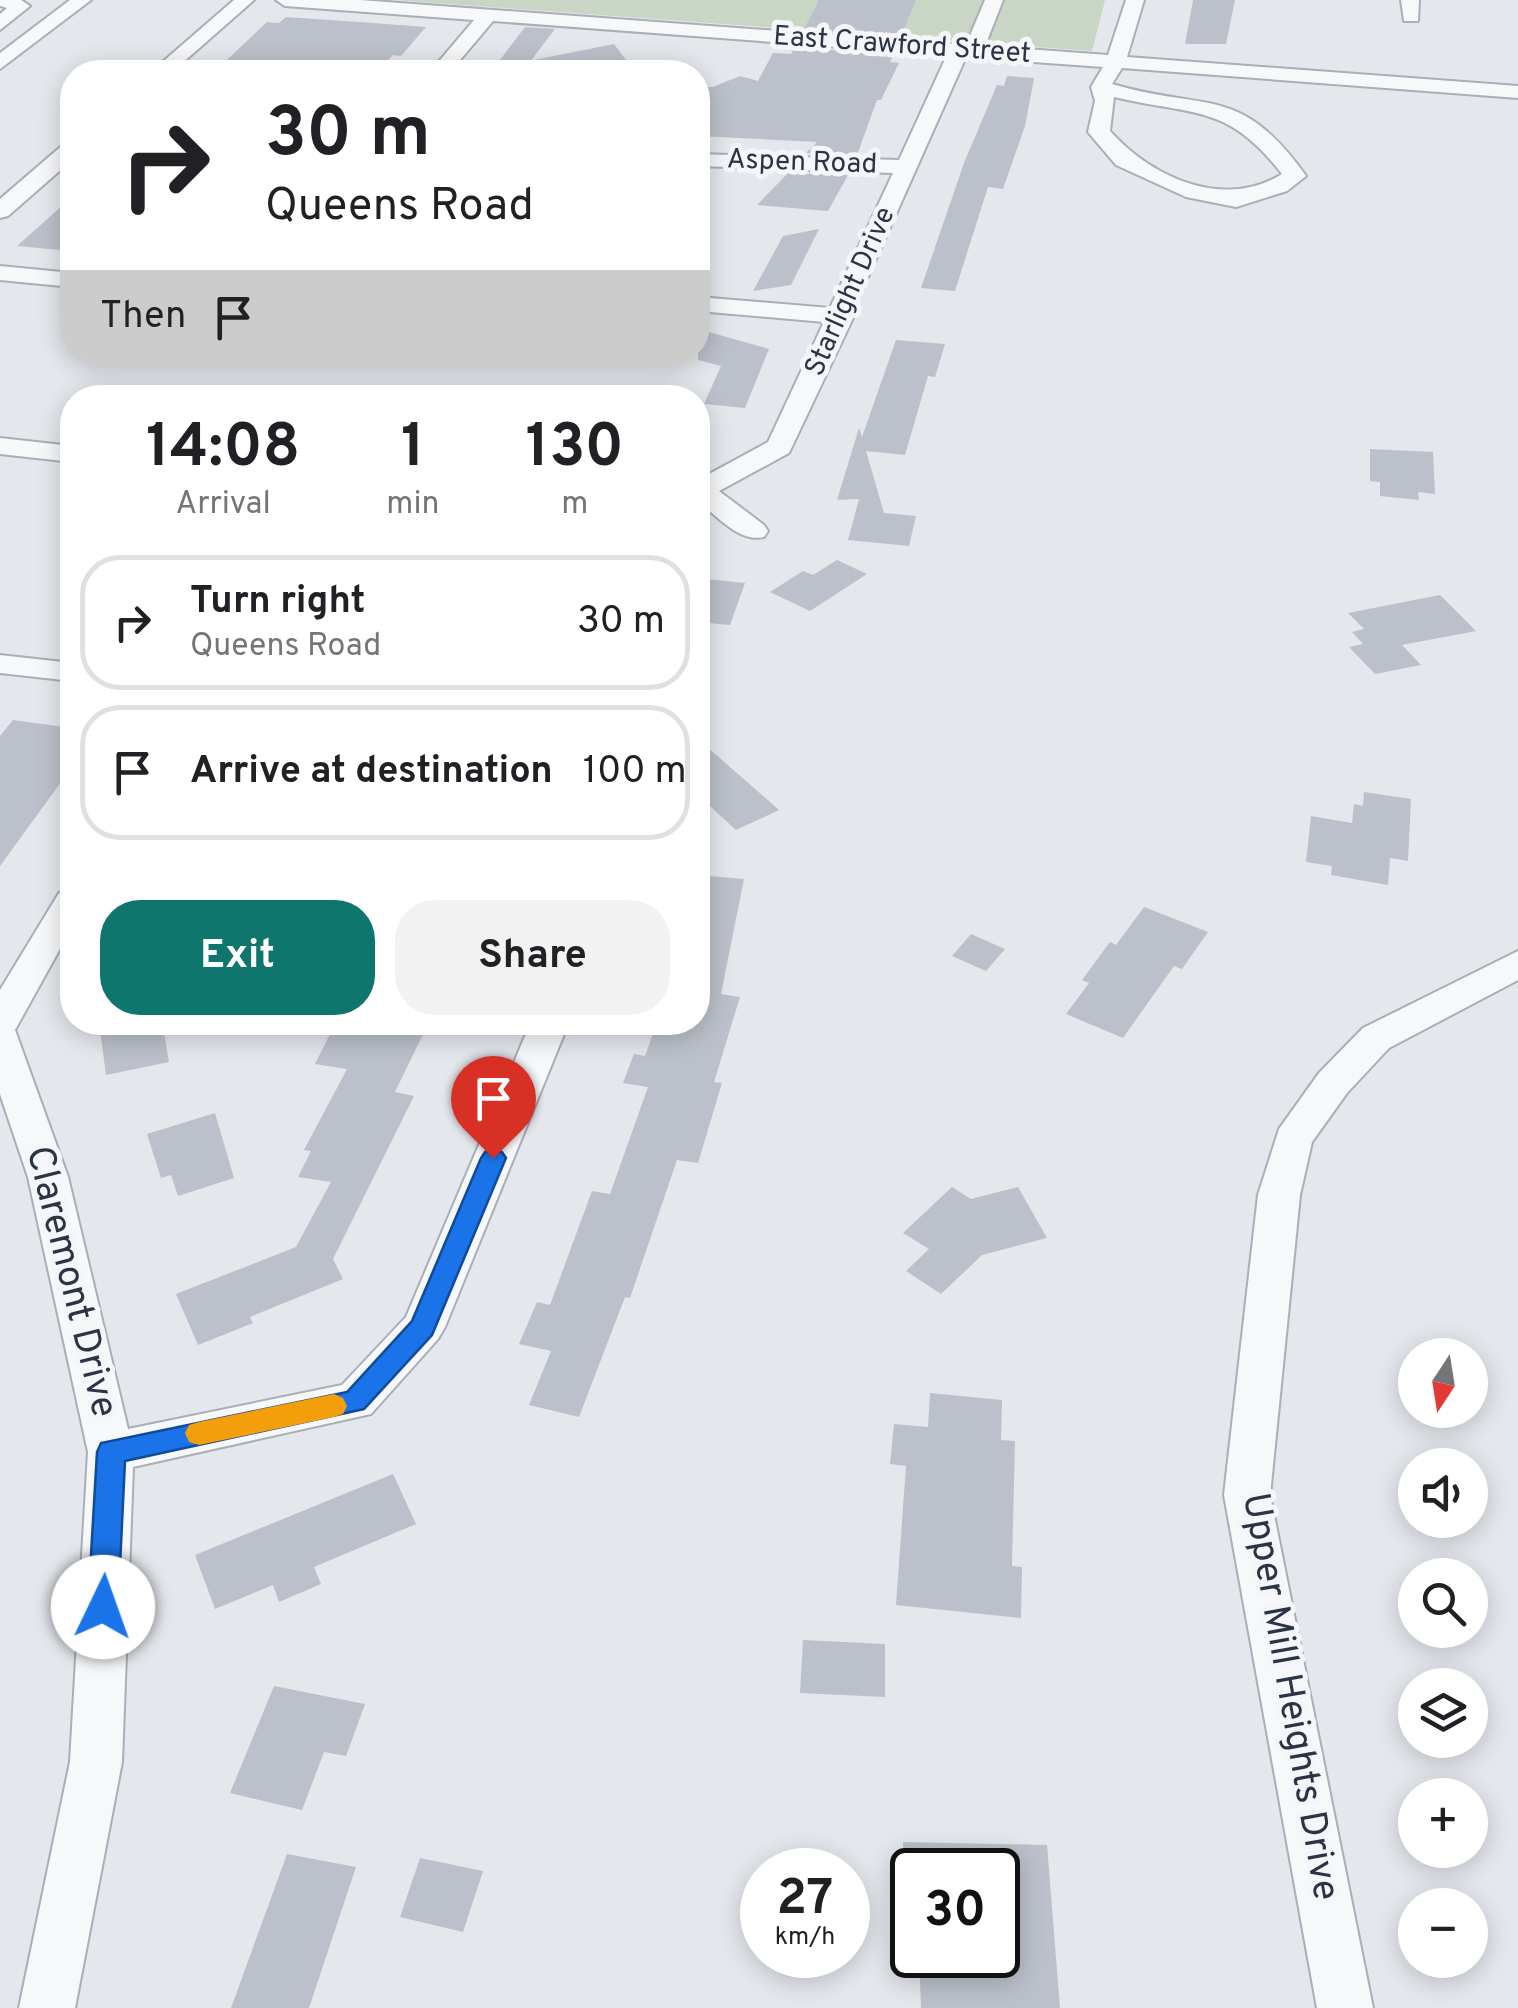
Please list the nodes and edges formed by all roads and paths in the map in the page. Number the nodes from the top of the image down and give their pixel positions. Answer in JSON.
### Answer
{"nodes":[{"id":1,"x":0,"y":0,"type":"edge"},
{"id":2,"x":82,"y":0,"type":"edge"},
{"id":3,"x":246,"y":0,"type":"edge"},
{"id":4,"x":285,"y":0,"type":"edge"},
{"id":5,"x":560,"y":0,"type":"edge"},
{"id":6,"x":994,"y":0,"type":"edge"},
{"id":7,"x":1135,"y":0,"type":"edge"},
{"id":8,"x":488,"y":15,"type":"junction"},
{"id":9,"x":543,"y":20,"type":"junction"},
{"id":10,"x":0,"y":24,"type":"edge"},
{"id":11,"x":718,"y":32,"type":"junction"},
{"id":12,"x":966,"y":51,"type":"junction"},
{"id":13,"x":4,"y":57,"type":"edge"},
{"id":14,"x":699,"y":59,"type":"dead end"},
{"id":15,"x":175,"y":60,"type":"edge"},
{"id":16,"x":450,"y":60,"type":"edge"},
{"id":17,"x":1116,"y":62,"type":"junction"},
{"id":18,"x":1101,"y":87,"type":"junction"},
{"id":19,"x":1518,"y":92,"type":"edge"},
{"id":20,"x":60,"y":160,"type":"edge"},
{"id":21,"x":710,"y":160,"type":"edge"},
{"id":22,"x":906,"y":167,"type":"junction"},
{"id":23,"x":0,"y":212,"type":"edge"},
{"id":24,"x":0,"y":273,"type":"edge"},
{"id":25,"x":60,"y":279,"type":"edge"},
{"id":26,"x":710,"y":305,"type":"edge"},
{"id":27,"x":842,"y":316,"type":"junction"},
{"id":28,"x":0,"y":446,"type":"edge"},
{"id":29,"x":60,"y":453,"type":"edge"},
{"id":30,"x":710,"y":484,"type":"edge"},
{"id":31,"x":710,"y":498,"type":"edge"},
{"id":32,"x":754,"y":531,"type":"dead end"},
{"id":33,"x":0,"y":664,"type":"edge"},
{"id":34,"x":60,"y":671,"type":"edge"},
{"id":35,"x":60,"y":919,"type":"edge"},
{"id":36,"x":1518,"y":964,"type":"edge"},
{"id":37,"x":0,"y":1024,"type":"edge"},
{"id":38,"x":545,"y":1035,"type":"edge"},
{"id":39,"x":0,"y":1036,"type":"edge"},
{"id":40,"x":111,"y":1452,"type":"junction"},
{"id":41,"x":47,"y":2008,"type":"edge"},
{"id":42,"x":1345,"y":2008,"type":"edge"}],
"edges":[{"from":1,"to":10,"type":"street"},
{"from":2,"to":13,"type":"street"},
{"from":3,"to":15,"type":"street"},
{"from":4,"to":8,"type":"street","name":"East Crawford Street"},
{"from":5,"to":9,"type":"street"},
{"from":6,"to":12,"type":"street","name":"Starlight Drive"},
{"from":7,"to":17,"type":"street"},
{"from":8,"to":9,"type":"street","name":"East Crawford Street"},
{"from":8,"to":16,"type":"street"},
{"from":9,"to":11,"type":"street","name":"East Crawford Street"},
{"from":11,"to":12,"type":"street","name":"East Crawford Street"},
{"from":11,"to":14,"type":"street"},
{"from":12,"to":17,"type":"street","name":"East Crawford Street"},
{"from":12,"to":22,"type":"street","name":"Starlight Drive"},
{"from":17,"to":18,"type":"street"},
{"from":17,"to":19,"type":"street","name":"East Crawford Street"},
{"from":18,"to":18,"type":"street"},
{"from":20,"to":23,"type":"street"},
{"from":21,"to":22,"type":"street","name":"Aspen Road"},
{"from":22,"to":27,"type":"street","name":"Starlight Drive"},
{"from":24,"to":25,"type":"street"},
{"from":26,"to":27,"type":"street"},
{"from":27,"to":30,"type":"street","name":"Starlight Drive"},
{"from":28,"to":29,"type":"street"},
{"from":31,"to":32,"type":"street"},
{"from":33,"to":34,"type":"street"},
{"from":35,"to":37,"type":"street"},
{"from":36,"to":42,"type":"street","name":"Upper Mill Heights Drive"},
{"from":38,"to":40,"type":"street"},
{"from":39,"to":40,"type":"street","name":"Claremont Drive"},
{"from":40,"to":41,"type":"street","name":"Claremont Drive"}]}
